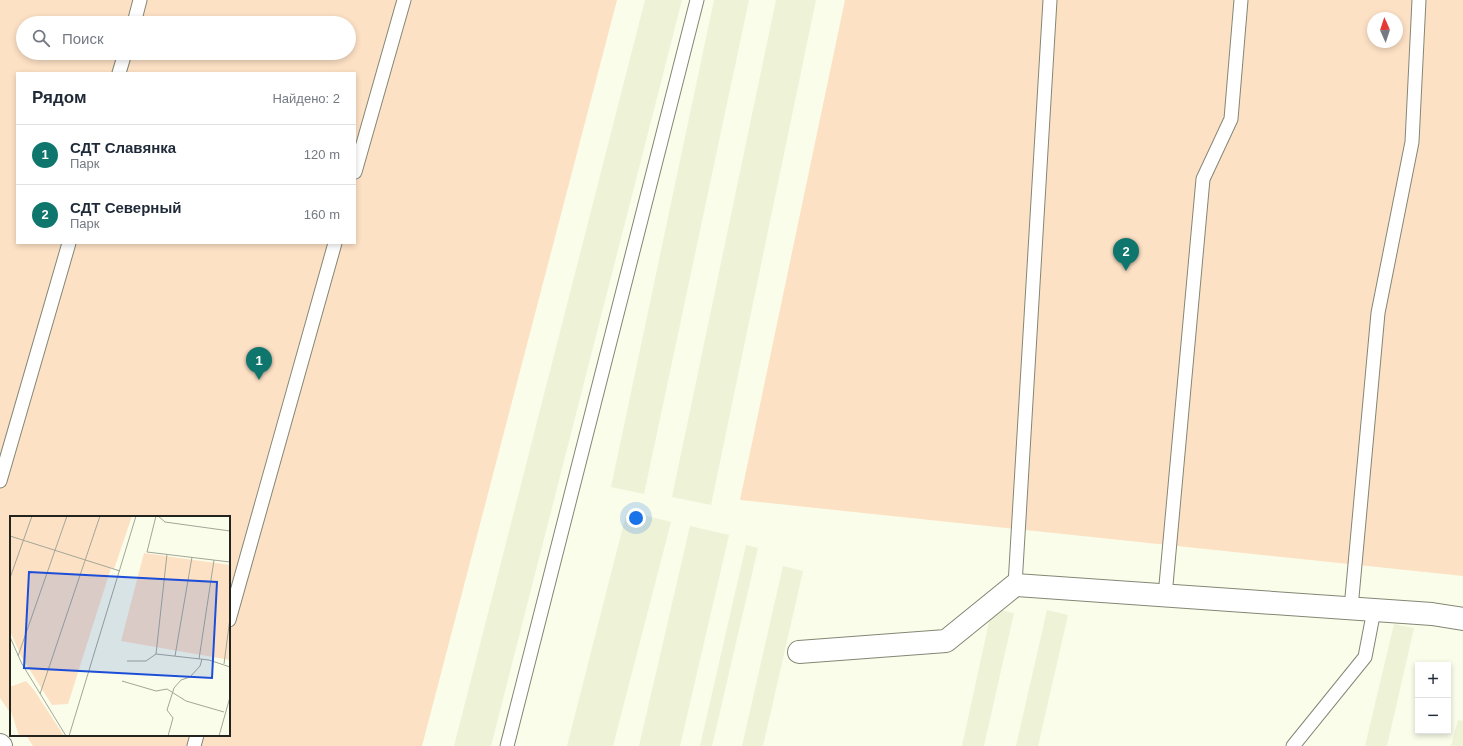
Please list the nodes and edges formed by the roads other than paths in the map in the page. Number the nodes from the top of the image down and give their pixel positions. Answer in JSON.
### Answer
{"nodes":[{"id":1,"x":140,"y":0,"type":"edge"},
{"id":2,"x":404,"y":0,"type":"edge"},
{"id":3,"x":697,"y":0,"type":"edge"},
{"id":4,"x":1050,"y":0,"type":"edge"},
{"id":5,"x":1241,"y":0,"type":"edge"},
{"id":6,"x":1419,"y":0,"type":"edge"},
{"id":7,"x":136,"y":16,"type":"edge"},
{"id":8,"x":123,"y":60,"type":"edge"},
{"id":9,"x":119,"y":72,"type":"edge"},
{"id":10,"x":356,"y":168,"type":"edge"},
{"id":11,"x":69,"y":244,"type":"edge"},
{"id":12,"x":335,"y":244,"type":"edge"},
{"id":13,"x":0,"y":481,"type":"edge"},
{"id":14,"x":1015,"y":585,"type":"junction"},
{"id":15,"x":1165,"y":596,"type":"junction"},
{"id":16,"x":1351,"y":608,"type":"junction"},
{"id":17,"x":1374,"y":610,"type":"junction"},
{"id":18,"x":230,"y":616,"type":"edge"},
{"id":19,"x":1463,"y":619,"type":"edge"},
{"id":20,"x":799,"y":652,"type":"dead end"},
{"id":21,"x":197,"y":736,"type":"edge"},
{"id":22,"x":194,"y":746,"type":"edge"},
{"id":23,"x":507,"y":746,"type":"edge"},
{"id":24,"x":1293,"y":746,"type":"edge"}],
"edges":[{"from":1,"to":7,"type":"lane"},
{"from":2,"to":10,"type":"lane"},
{"from":3,"to":23,"type":"lane"},
{"from":4,"to":14,"type":"lane"},
{"from":5,"to":15,"type":"lane"},
{"from":6,"to":16,"type":"lane"},
{"from":8,"to":9,"type":"lane"},
{"from":11,"to":13,"type":"lane"},
{"from":12,"to":18,"type":"lane"},
{"from":14,"to":15,"type":"street"},
{"from":14,"to":20,"type":"street"},
{"from":15,"to":16,"type":"street"},
{"from":16,"to":17,"type":"street"},
{"from":17,"to":19,"type":"street"},
{"from":17,"to":24,"type":"lane"},
{"from":21,"to":22,"type":"lane"}]}
